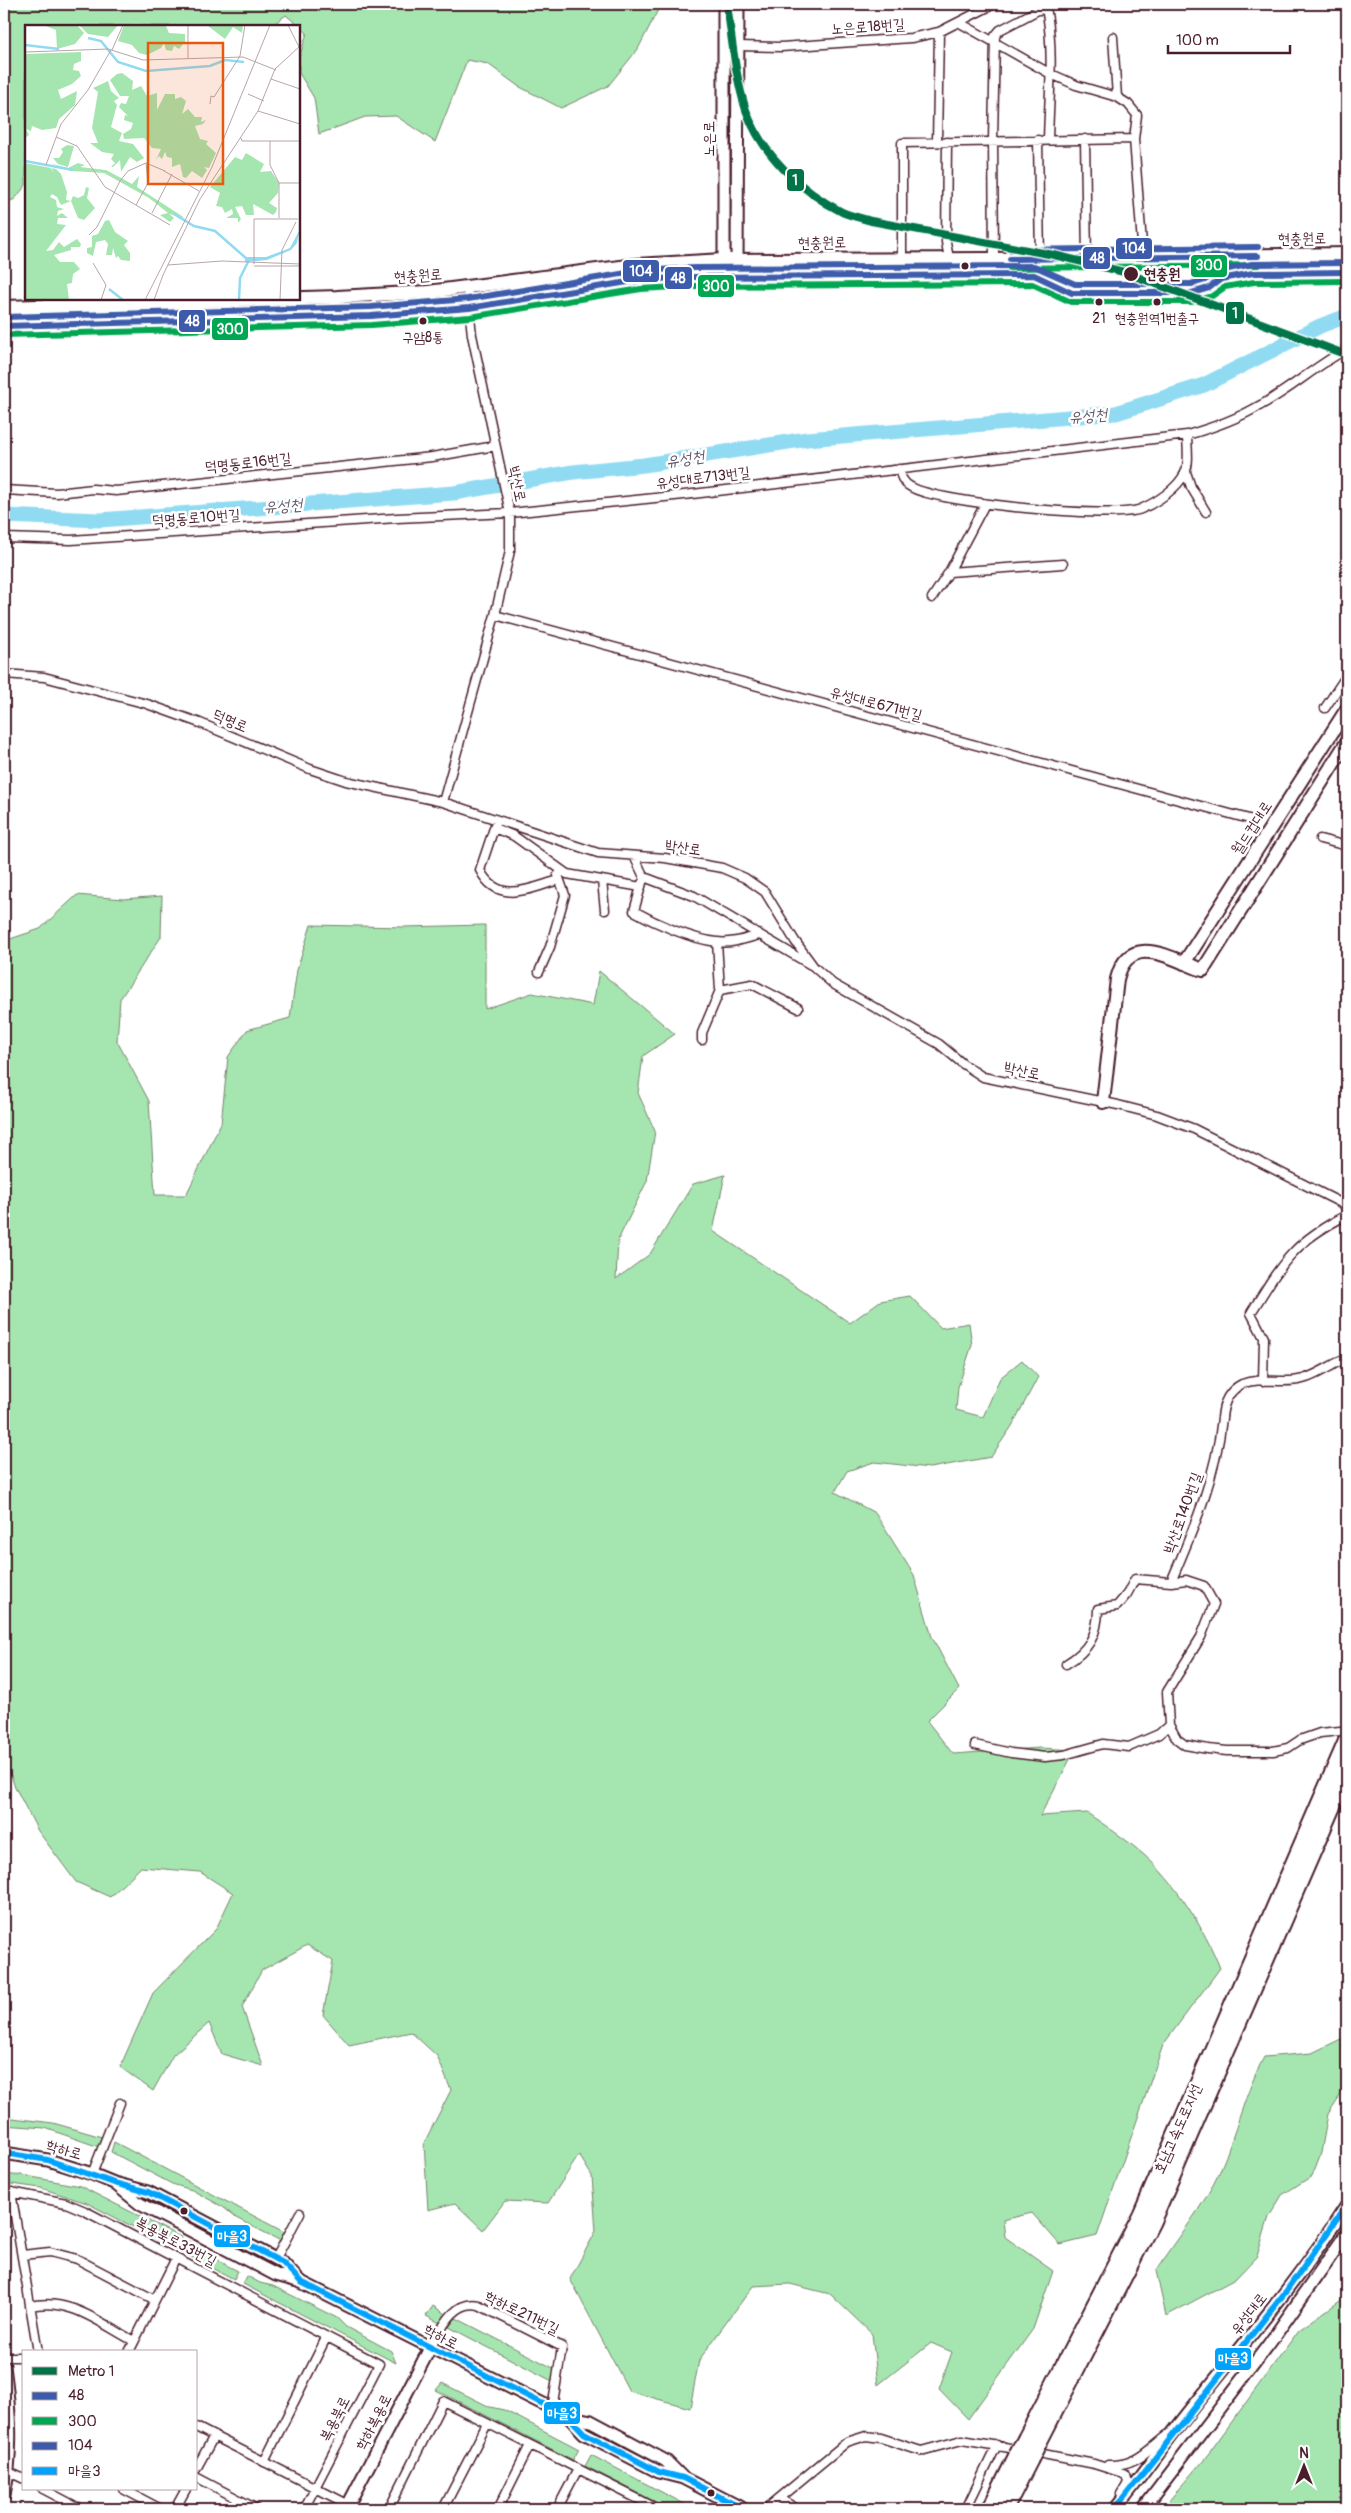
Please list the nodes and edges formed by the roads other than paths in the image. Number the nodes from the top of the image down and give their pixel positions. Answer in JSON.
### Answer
{"nodes":[{"id":1,"x":724,"y":4,"type":"edge"},
{"id":2,"x":738,"y":4,"type":"edge"},
{"id":3,"x":994,"y":4,"type":"edge"},
{"id":4,"x":960,"y":23,"type":"junction"},
{"id":5,"x":939,"y":32,"type":"junction"},
{"id":6,"x":1112,"y":37,"type":"dead end"},
{"id":7,"x":994,"y":43,"type":"junction"},
{"id":8,"x":738,"y":46,"type":"junction"},
{"id":9,"x":1049,"y":73,"type":"junction"},
{"id":10,"x":1117,"y":97,"type":"junction"},
{"id":11,"x":1134,"y":139,"type":"junction"},
{"id":12,"x":1038,"y":140,"type":"junction"},
{"id":13,"x":1048,"y":140,"type":"junction"},
{"id":14,"x":1085,"y":140,"type":"junction"},
{"id":15,"x":993,"y":141,"type":"junction"},
{"id":16,"x":937,"y":142,"type":"junction"},
{"id":17,"x":947,"y":142,"type":"junction"},
{"id":18,"x":1328,"y":254,"type":"junction"},
{"id":19,"x":1347,"y":254,"type":"edge"},
{"id":20,"x":1143,"y":257,"type":"junction"},
{"id":21,"x":1087,"y":258,"type":"junction"},
{"id":22,"x":902,"y":259,"type":"junction"},
{"id":23,"x":949,"y":259,"type":"junction"},
{"id":24,"x":1040,"y":259,"type":"junction"},
{"id":25,"x":724,"y":260,"type":"junction"},
{"id":26,"x":994,"y":260,"type":"junction"},
{"id":27,"x":737,"y":261,"type":"junction"},
{"id":28,"x":1347,"y":272,"type":"edge"},
{"id":29,"x":1272,"y":273,"type":"junction"},
{"id":30,"x":724,"y":275,"type":"junction"},
{"id":31,"x":737,"y":275,"type":"junction"},
{"id":32,"x":467,"y":288,"type":"junction"},
{"id":33,"x":300,"y":299,"type":"edge"},
{"id":34,"x":263,"y":300,"type":"edge"},
{"id":35,"x":4,"y":307,"type":"edge"},
{"id":36,"x":468,"y":308,"type":"junction"},
{"id":37,"x":4,"y":326,"type":"edge"},
{"id":38,"x":1347,"y":349,"type":"edge"},
{"id":39,"x":1187,"y":435,"type":"junction"},
{"id":40,"x":495,"y":446,"type":"junction"},
{"id":41,"x":899,"y":469,"type":"junction"},
{"id":42,"x":1186,"y":472,"type":"junction"},
{"id":43,"x":4,"y":490,"type":"edge"},
{"id":44,"x":985,"y":504,"type":"junction"},
{"id":45,"x":509,"y":510,"type":"junction"},
{"id":46,"x":1206,"y":512,"type":"dead end"},
{"id":47,"x":4,"y":538,"type":"edge"},
{"id":48,"x":1063,"y":564,"type":"dead end"},
{"id":49,"x":949,"y":572,"type":"junction"},
{"id":50,"x":932,"y":598,"type":"dead end"},
{"id":51,"x":495,"y":615,"type":"junction"},
{"id":52,"x":4,"y":674,"type":"edge"},
{"id":53,"x":1347,"y":675,"type":"edge"},
{"id":54,"x":1325,"y":708,"type":"dead end"},
{"id":55,"x":1347,"y":710,"type":"edge"},
{"id":56,"x":1347,"y":742,"type":"edge"},
{"id":57,"x":443,"y":802,"type":"junction"},
{"id":58,"x":1249,"y":819,"type":"dead end"},
{"id":59,"x":496,"y":824,"type":"junction"},
{"id":60,"x":1320,"y":839,"type":"dead end"},
{"id":61,"x":1347,"y":846,"type":"edge"},
{"id":62,"x":634,"y":856,"type":"junction"},
{"id":63,"x":557,"y":868,"type":"junction"},
{"id":64,"x":644,"y":877,"type":"junction"},
{"id":65,"x":559,"y":880,"type":"junction"},
{"id":66,"x":602,"y":882,"type":"junction"},
{"id":67,"x":641,"y":887,"type":"junction"},
{"id":68,"x":605,"y":910,"type":"dead end"},
{"id":69,"x":759,"y":935,"type":"junction"},
{"id":70,"x":717,"y":942,"type":"junction"},
{"id":71,"x":1184,"y":963,"type":"junction"},
{"id":72,"x":814,"y":967,"type":"junction"},
{"id":73,"x":539,"y":972,"type":"dead end"},
{"id":74,"x":720,"y":990,"type":"junction"},
{"id":75,"x":798,"y":1008,"type":"dead end"},
{"id":76,"x":702,"y":1040,"type":"dead end"},
{"id":77,"x":1103,"y":1102,"type":"junction"},
{"id":78,"x":1347,"y":1206,"type":"edge"},
{"id":79,"x":1347,"y":1215,"type":"edge"},
{"id":80,"x":1347,"y":1358,"type":"edge"},
{"id":81,"x":1263,"y":1380,"type":"junction"},
{"id":82,"x":1171,"y":1582,"type":"junction"},
{"id":83,"x":1066,"y":1664,"type":"dead end"},
{"id":84,"x":1170,"y":1725,"type":"junction"},
{"id":85,"x":1344,"y":1736,"type":"edge"},
{"id":86,"x":975,"y":1745,"type":"dead end"},
{"id":87,"x":1347,"y":1773,"type":"edge"},
{"id":88,"x":120,"y":2103,"type":"dead end"},
{"id":89,"x":4,"y":2153,"type":"edge"},
{"id":90,"x":92,"y":2174,"type":"junction"},
{"id":91,"x":114,"y":2184,"type":"junction"},
{"id":92,"x":1347,"y":2205,"type":"edge"},
{"id":93,"x":300,"y":2213,"type":"dead end"},
{"id":94,"x":1347,"y":2233,"type":"edge"},
{"id":95,"x":22,"y":2255,"type":"junction"},
{"id":96,"x":176,"y":2258,"type":"junction"},
{"id":97,"x":276,"y":2260,"type":"junction"},
{"id":98,"x":301,"y":2282,"type":"junction"},
{"id":99,"x":155,"y":2300,"type":"junction"},
{"id":100,"x":30,"y":2306,"type":"junction"},
{"id":101,"x":326,"y":2338,"type":"junction"},
{"id":102,"x":134,"y":2342,"type":"junction"},
{"id":103,"x":430,"y":2348,"type":"junction"},
{"id":104,"x":38,"y":2350,"type":"edge"},
{"id":105,"x":130,"y":2350,"type":"edge"},
{"id":106,"x":4,"y":2357,"type":"edge"},
{"id":107,"x":22,"y":2357,"type":"edge"},
{"id":108,"x":379,"y":2364,"type":"joint"},
{"id":109,"x":4,"y":2366,"type":"edge"},
{"id":110,"x":552,"y":2409,"type":"junction"},
{"id":111,"x":487,"y":2424,"type":"junction"},
{"id":112,"x":1179,"y":2425,"type":"junction"},
{"id":113,"x":198,"y":2428,"type":"edge"},
{"id":114,"x":214,"y":2436,"type":"junction"},
{"id":115,"x":1033,"y":2440,"type":"junction"},
{"id":116,"x":530,"y":2445,"type":"junction"},
{"id":117,"x":997,"y":2445,"type":"junction"},
{"id":118,"x":1024,"y":2457,"type":"junction"},
{"id":119,"x":264,"y":2462,"type":"junction"},
{"id":120,"x":1094,"y":2464,"type":"junction"},
{"id":121,"x":198,"y":2465,"type":"edge"},
{"id":122,"x":578,"y":2469,"type":"junction"},
{"id":123,"x":9,"y":2472,"type":"junction"},
{"id":124,"x":22,"y":2478,"type":"edge"},
{"id":125,"x":198,"y":2478,"type":"edge"},
{"id":126,"x":315,"y":2488,"type":"junction"},
{"id":127,"x":45,"y":2490,"type":"edge"},
{"id":128,"x":125,"y":2490,"type":"edge"},
{"id":129,"x":185,"y":2490,"type":"edge"},
{"id":130,"x":4,"y":2495,"type":"edge"},
{"id":131,"x":780,"y":2499,"type":"junction"},
{"id":132,"x":350,"y":2508,"type":"edge"},
{"id":133,"x":81,"y":2509,"type":"edge"},
{"id":134,"x":161,"y":2509,"type":"edge"},
{"id":135,"x":175,"y":2509,"type":"edge"},
{"id":136,"x":257,"y":2509,"type":"edge"},
{"id":137,"x":304,"y":2509,"type":"edge"},
{"id":138,"x":389,"y":2509,"type":"edge"},
{"id":139,"x":443,"y":2509,"type":"edge"},
{"id":140,"x":498,"y":2509,"type":"edge"},
{"id":141,"x":557,"y":2509,"type":"edge"},
{"id":142,"x":658,"y":2509,"type":"edge"},
{"id":143,"x":743,"y":2509,"type":"edge"},
{"id":144,"x":766,"y":2509,"type":"edge"},
{"id":145,"x":797,"y":2509,"type":"edge"},
{"id":146,"x":966,"y":2509,"type":"edge"},
{"id":147,"x":990,"y":2509,"type":"edge"},
{"id":148,"x":1004,"y":2509,"type":"edge"},
{"id":149,"x":1113,"y":2509,"type":"edge"},
{"id":150,"x":1143,"y":2509,"type":"edge"}],
"edges":[{"from":1,"to":25,"type":"street","name":"노은로"},
{"from":2,"to":8,"type":"street","name":"노은로"},
{"from":3,"to":4,"type":"street","name":"노은로18번길"},
{"from":4,"to":5,"type":"street","name":"노은로18번길"},
{"from":4,"to":7,"type":"street"},
{"from":5,"to":8,"type":"street","name":"노은로18번길"},
{"from":5,"to":16,"type":"street"},
{"from":6,"to":10,"type":"street"},
{"from":7,"to":9,"type":"street"},
{"from":7,"to":9,"type":"street"},
{"from":7,"to":15,"type":"street"},
{"from":8,"to":27,"type":"street","name":"노은로"},
{"from":9,"to":10,"type":"street"},
{"from":9,"to":13,"type":"street"},
{"from":10,"to":11,"type":"street"},
{"from":11,"to":14,"type":"street"},
{"from":11,"to":20,"type":"street"},
{"from":12,"to":13,"type":"street"},
{"from":12,"to":15,"type":"street"},
{"from":12,"to":24,"type":"street"},
{"from":13,"to":14,"type":"street"},
{"from":14,"to":21,"type":"street"},
{"from":15,"to":17,"type":"street"},
{"from":15,"to":26,"type":"street"},
{"from":16,"to":17,"type":"street"},
{"from":16,"to":22,"type":"street"},
{"from":17,"to":23,"type":"street"},
{"from":18,"to":19,"type":"main road","name":"현충원로"},
{"from":18,"to":20,"type":"main road","name":"현충원로"},
{"from":18,"to":29,"type":"main road"},
{"from":20,"to":21,"type":"main road","name":"현충원로"},
{"from":21,"to":24,"type":"main road","name":"현충원로"},
{"from":22,"to":23,"type":"main road","name":"현충원로"},
{"from":22,"to":27,"type":"main road","name":"현충원로"},
{"from":23,"to":26,"type":"main road","name":"현충원로"},
{"from":24,"to":26,"type":"main road","name":"현충원로"},
{"from":25,"to":27,"type":"main road","name":"현충원로"},
{"from":25,"to":30,"type":"street","name":"노은로"},
{"from":25,"to":32,"type":"main road","name":"현충원로"},
{"from":27,"to":31,"type":"street","name":"노은로"},
{"from":28,"to":29,"type":"main road"},
{"from":29,"to":31,"type":"main road"},
{"from":30,"to":31,"type":"main road"},
{"from":30,"to":36,"type":"main road"},
{"from":32,"to":33,"type":"main road","name":"현충원로"},
{"from":32,"to":36,"type":"street","name":"박산로"},
{"from":34,"to":35,"type":"main road","name":"현충원로"},
{"from":36,"to":37,"type":"main road"},
{"from":36,"to":40,"type":"street","name":"박산로"},
{"from":38,"to":39,"type":"street","name":"유성대로713번길"},
{"from":39,"to":41,"type":"street","name":"유성대로713번길"},
{"from":39,"to":42,"type":"street"},
{"from":40,"to":43,"type":"street","name":"덕명동로16번길"},
{"from":40,"to":45,"type":"street","name":"박산로"},
{"from":41,"to":44,"type":"street"},
{"from":41,"to":45,"type":"street","name":"유성대로713번길"},
{"from":42,"to":44,"type":"street"},
{"from":42,"to":46,"type":"street"},
{"from":44,"to":49,"type":"street"},
{"from":45,"to":47,"type":"street","name":"덕명동로10번길"},
{"from":45,"to":51,"type":"street","name":"박산로"},
{"from":48,"to":49,"type":"street"},
{"from":49,"to":50,"type":"street"},
{"from":51,"to":57,"type":"street","name":"박산로"},
{"from":51,"to":58,"type":"street","name":"유성대로671번길"},
{"from":52,"to":57,"type":"street","name":"덕명로"},
{"from":53,"to":54,"type":"street"},
{"from":55,"to":71,"type":"main road","name":"월드컵대로"},
{"from":56,"to":71,"type":"main road"},
{"from":57,"to":59,"type":"street","name":"박산로"},
{"from":59,"to":62,"type":"street","name":"박산로"},
{"from":59,"to":63,"type":"street"},
{"from":59,"to":65,"type":"street"},
{"from":60,"to":61,"type":"street"},
{"from":62,"to":64,"type":"street"},
{"from":62,"to":72,"type":"street","name":"박산로"},
{"from":63,"to":65,"type":"street"},
{"from":63,"to":66,"type":"street"},
{"from":64,"to":67,"type":"street"},
{"from":64,"to":69,"type":"street"},
{"from":65,"to":73,"type":"street"},
{"from":66,"to":67,"type":"street"},
{"from":66,"to":68,"type":"street"},
{"from":67,"to":70,"type":"street"},
{"from":69,"to":70,"type":"street"},
{"from":69,"to":72,"type":"street"},
{"from":70,"to":74,"type":"street"},
{"from":71,"to":77,"type":"main road"},
{"from":72,"to":77,"type":"street","name":"박산로"},
{"from":74,"to":75,"type":"street"},
{"from":74,"to":76,"type":"street"},
{"from":77,"to":78,"type":"street","name":"박산로"},
{"from":79,"to":81,"type":"street"},
{"from":80,"to":81,"type":"street","name":"박산로140번길"},
{"from":81,"to":82,"type":"street","name":"박산로140번길"},
{"from":82,"to":83,"type":"street"},
{"from":82,"to":84,"type":"street"},
{"from":84,"to":85,"type":"street"},
{"from":84,"to":86,"type":"street"},
{"from":85,"to":115,"type":"highway","name":"호남고속도로지선"},
{"from":87,"to":115,"type":"highway","name":"호남고속도로지선"},
{"from":88,"to":90,"type":"street"},
{"from":89,"to":90,"type":"street","name":"학하로"},
{"from":90,"to":91,"type":"street","name":"학하로"},
{"from":91,"to":97,"type":"street","name":"학하로"},
{"from":91,"to":98,"type":"street","name":"학하로"},
{"from":92,"to":112,"type":"street","name":"유성대로"},
{"from":93,"to":97,"type":"street"},
{"from":94,"to":150,"type":"street"},
{"from":95,"to":96,"type":"street","name":"복용북로33번길"},
{"from":95,"to":99,"type":"street"},
{"from":95,"to":100,"type":"street","name":"복용북로33번길"},
{"from":96,"to":99,"type":"street"},
{"from":96,"to":101,"type":"street","name":"복용북로33번길"},
{"from":97,"to":98,"type":"street","name":"학하로"},
{"from":98,"to":103,"type":"street","name":"학하로"},
{"from":99,"to":102,"type":"street"},
{"from":100,"to":102,"type":"street"},
{"from":100,"to":104,"type":"street","name":"복용북로33번길"},
{"from":101,"to":108,"type":"street","name":"복용북로33번길"},
{"from":101,"to":119,"type":"street"},
{"from":102,"to":105,"type":"street"},
{"from":103,"to":110,"type":"street","name":"학하로"},
{"from":103,"to":110,"type":"street","name":"학하로211번길"},
{"from":103,"to":132,"type":"street","name":"학하복용로"},
{"from":106,"to":107,"type":"street"},
{"from":108,"to":126,"type":"street","name":"복용북로"},
{"from":109,"to":123,"type":"street"},
{"from":110,"to":143,"type":"street","name":"학하로"},
{"from":111,"to":116,"type":"street"},
{"from":111,"to":138,"type":"street"},
{"from":111,"to":139,"type":"street"},
{"from":112,"to":120,"type":"street"},
{"from":112,"to":149,"type":"street","name":"유성대로"},
{"from":113,"to":114,"type":"street"},
{"from":114,"to":119,"type":"street"},
{"from":114,"to":121,"type":"street"},
{"from":115,"to":118,"type":"highway","name":"호남고속도로지선","bridge":true},
{"from":116,"to":122,"type":"street"},
{"from":116,"to":140,"type":"street"},
{"from":117,"to":120,"type":"street"},
{"from":117,"to":131,"type":"street"},
{"from":117,"to":146,"type":"street"},
{"from":118,"to":147,"type":"highway","name":"호남고속도로지선"},
{"from":118,"to":148,"type":"highway","name":"호남고속도로지선"},
{"from":119,"to":126,"type":"street"},
{"from":120,"to":149,"type":"street"},
{"from":122,"to":141,"type":"street"},
{"from":122,"to":142,"type":"street"},
{"from":123,"to":124,"type":"street"},
{"from":123,"to":130,"type":"street"},
{"from":125,"to":136,"type":"street"},
{"from":126,"to":132,"type":"street"},
{"from":126,"to":137,"type":"street","name":"복용북로"},
{"from":127,"to":133,"type":"street"},
{"from":128,"to":134,"type":"street"},
{"from":129,"to":135,"type":"street"},
{"from":131,"to":144,"type":"street"},
{"from":131,"to":145,"type":"street"}]}
